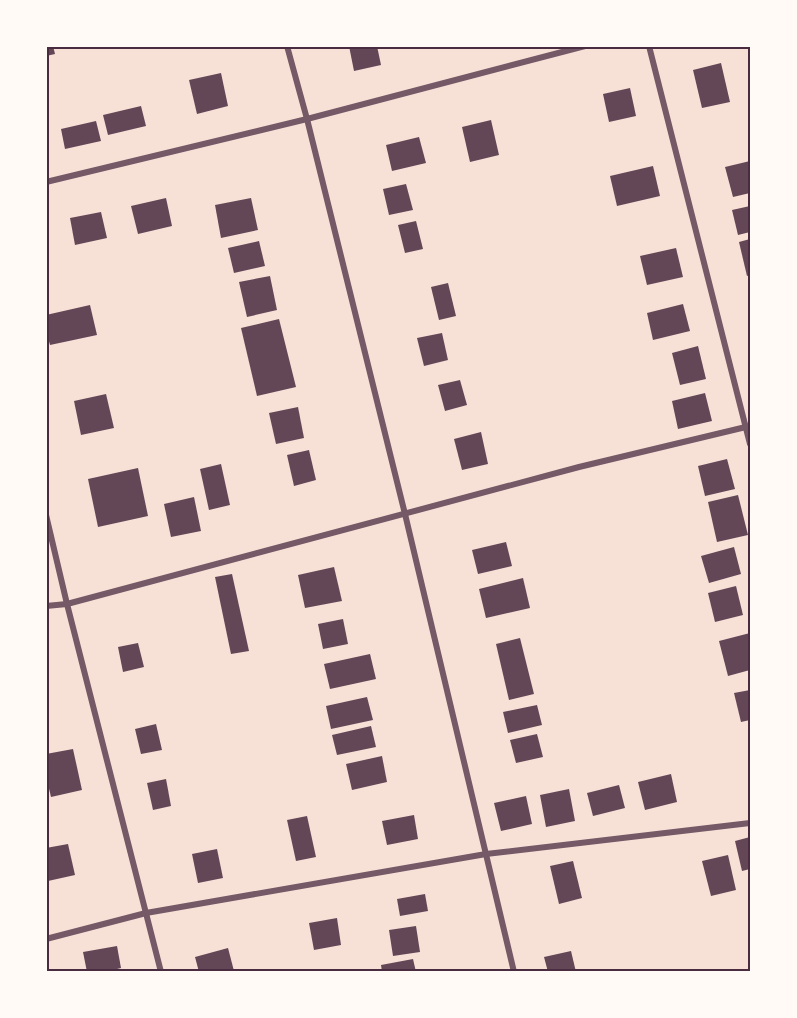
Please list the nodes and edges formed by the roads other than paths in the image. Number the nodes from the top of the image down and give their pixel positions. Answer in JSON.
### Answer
{"nodes":[{"id":1,"x":287,"y":46,"type":"edge"},
{"id":2,"x":585,"y":46,"type":"edge"},
{"id":3,"x":650,"y":46,"type":"edge"},
{"id":4,"x":307,"y":118,"type":"junction"},
{"id":5,"x":46,"y":182,"type":"edge"},
{"id":6,"x":749,"y":426,"type":"edge"},
{"id":7,"x":750,"y":444,"type":"edge"},
{"id":8,"x":405,"y":514,"type":"junction"},
{"id":9,"x":46,"y":515,"type":"edge"},
{"id":10,"x":67,"y":603,"type":"junction"},
{"id":11,"x":46,"y":606,"type":"edge"},
{"id":12,"x":750,"y":824,"type":"edge"},
{"id":13,"x":486,"y":854,"type":"junction"},
{"id":14,"x":146,"y":913,"type":"junction"},
{"id":15,"x":46,"y":939,"type":"edge"},
{"id":16,"x":161,"y":972,"type":"edge"},
{"id":17,"x":514,"y":972,"type":"edge"}],
"edges":[{"from":1,"to":4,"type":"street"},
{"from":2,"to":4,"type":"street"},
{"from":3,"to":6,"type":"street"},
{"from":4,"to":5,"type":"street"},
{"from":4,"to":8,"type":"street"},
{"from":6,"to":7,"type":"street"},
{"from":6,"to":8,"type":"street"},
{"from":8,"to":10,"type":"street"},
{"from":8,"to":13,"type":"street"},
{"from":9,"to":10,"type":"street"},
{"from":10,"to":11,"type":"street"},
{"from":10,"to":14,"type":"street"},
{"from":12,"to":13,"type":"street"},
{"from":13,"to":14,"type":"street"},
{"from":13,"to":17,"type":"street"},
{"from":14,"to":15,"type":"street"},
{"from":14,"to":16,"type":"street"}]}
